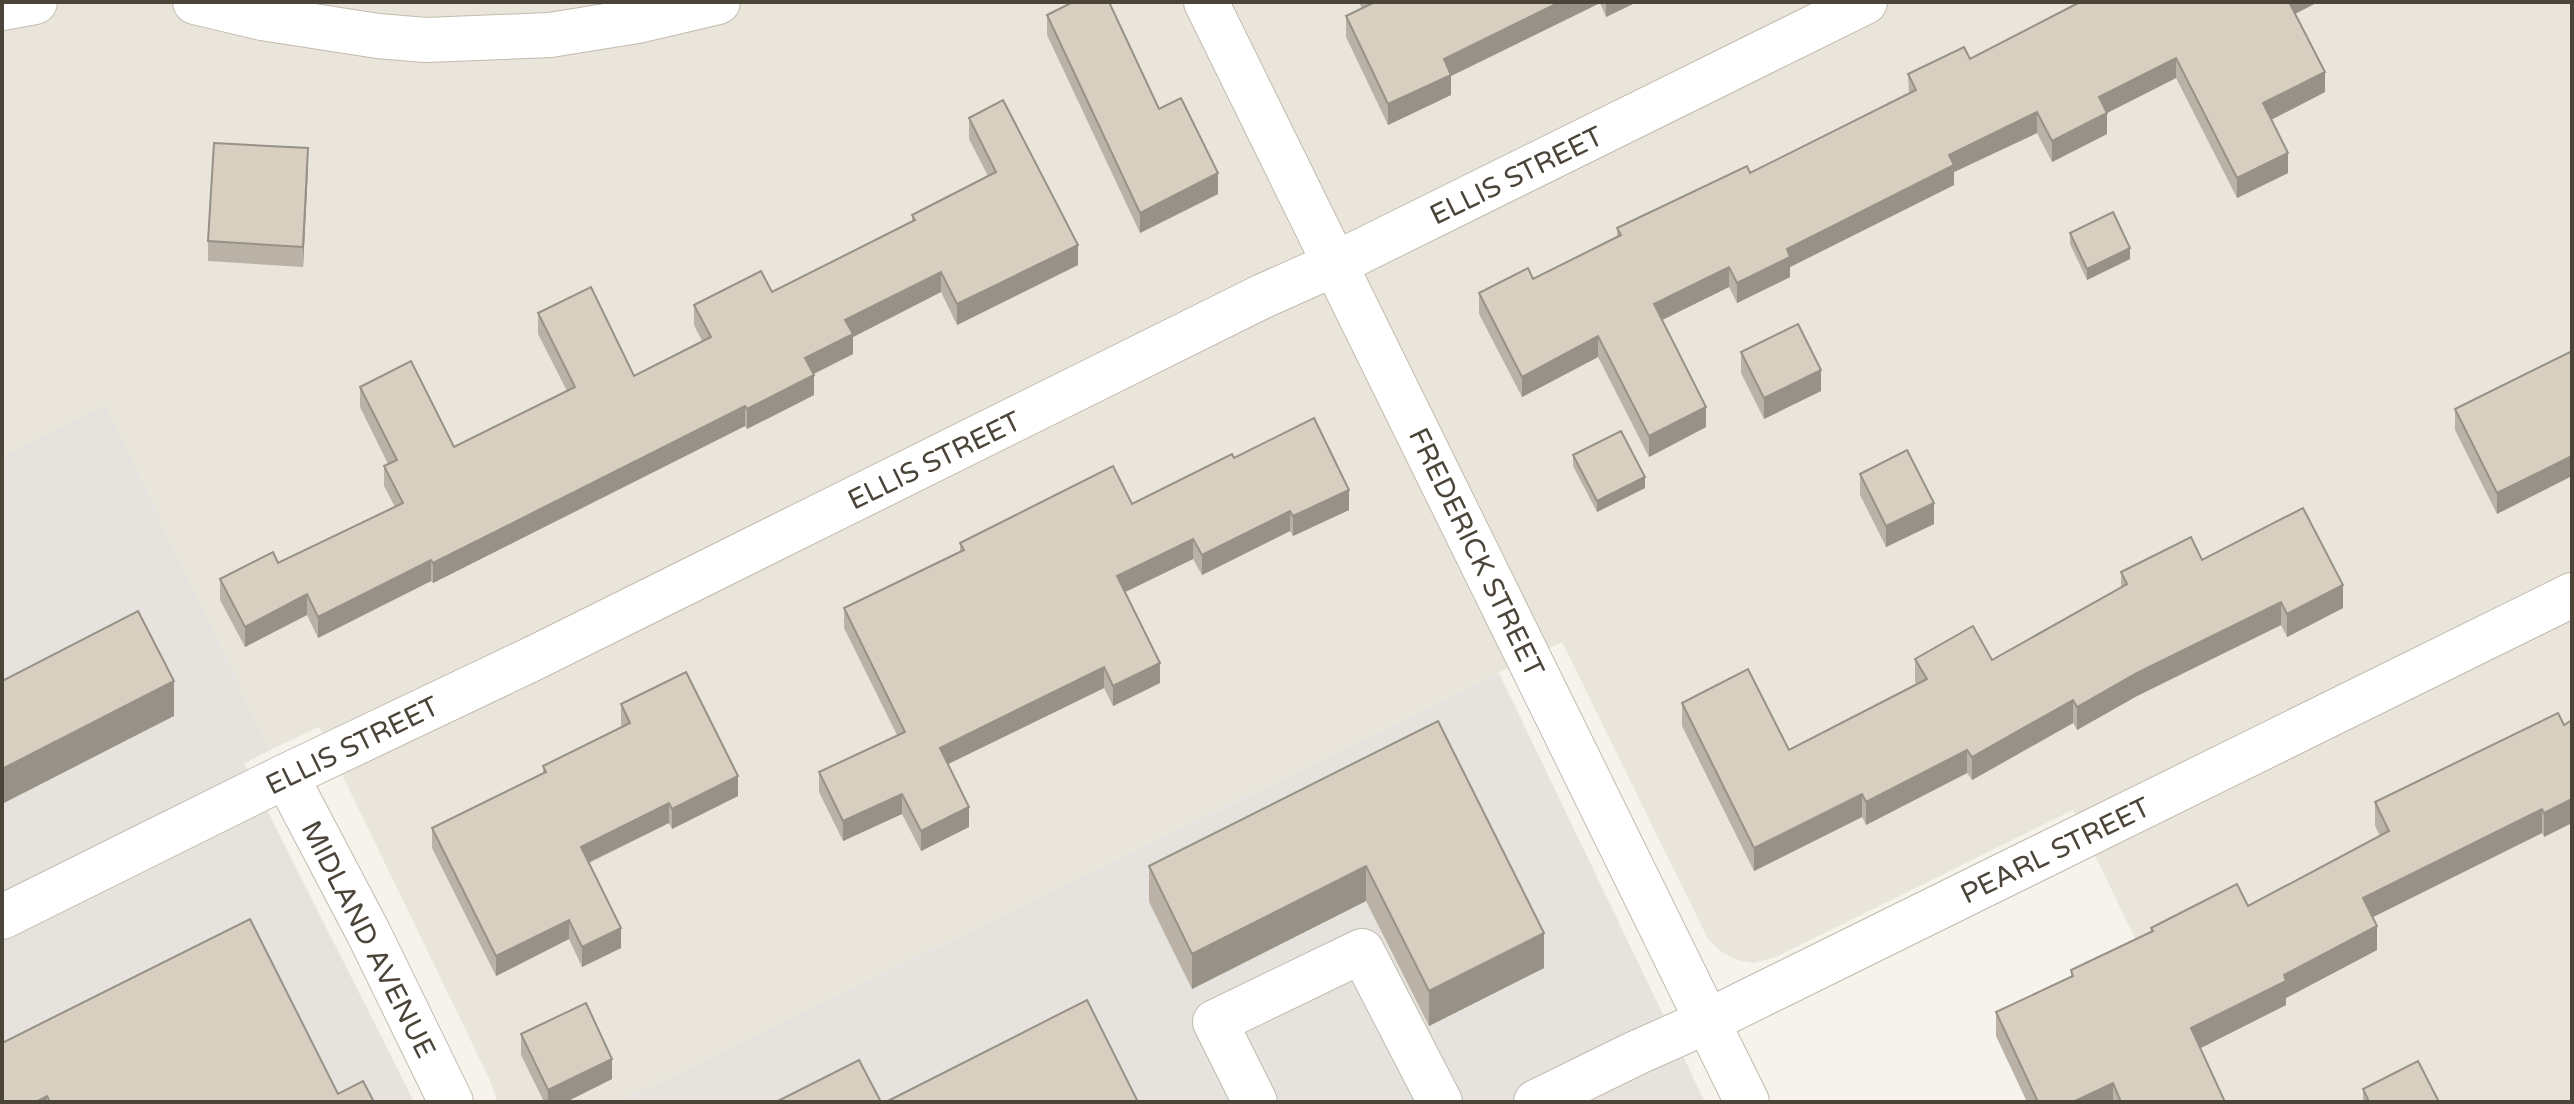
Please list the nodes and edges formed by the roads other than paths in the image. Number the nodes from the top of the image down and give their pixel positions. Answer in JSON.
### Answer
{"nodes":[{"id":1,"x":35,"y":2,"type":"edge"},
{"id":2,"x":195,"y":2,"type":"edge"},
{"id":3,"x":718,"y":2,"type":"edge"},
{"id":4,"x":1206,"y":2,"type":"edge"},
{"id":5,"x":1865,"y":2,"type":"edge"},
{"id":6,"x":2,"y":8,"type":"edge"},
{"id":7,"x":1335,"y":264,"type":"junction"},
{"id":8,"x":2572,"y":595,"type":"edge"},
{"id":9,"x":286,"y":776,"type":"junction"},
{"id":10,"x":2,"y":917,"type":"edge"},
{"id":11,"x":1708,"y":1021,"type":"junction"},
{"id":12,"x":451,"y":1102,"type":"edge"},
{"id":13,"x":1255,"y":1102,"type":"edge"},
{"id":14,"x":1440,"y":1102,"type":"edge"},
{"id":15,"x":1536,"y":1102,"type":"edge"},
{"id":16,"x":1747,"y":1102,"type":"edge"}],
"edges":[{"from":1,"to":6,"type":"street"},
{"from":2,"to":3,"type":"street"},
{"from":4,"to":7,"type":"street","name":"FREDERICK STREET"},
{"from":5,"to":7,"type":"street","name":"ELLIS STREET"},
{"from":7,"to":9,"type":"street","name":"ELLIS STREET"},
{"from":7,"to":11,"type":"street","name":"FREDERICK STREET"},
{"from":8,"to":11,"type":"street","name":"PEARL STREET"},
{"from":9,"to":10,"type":"street","name":"ELLIS STREET"},
{"from":9,"to":12,"type":"street","name":"MIDLAND AVENUE"},
{"from":11,"to":15,"type":"street","name":"PEARL STREET"},
{"from":11,"to":16,"type":"street","name":"FREDERICK STREET"},
{"from":13,"to":14,"type":"street"}]}
